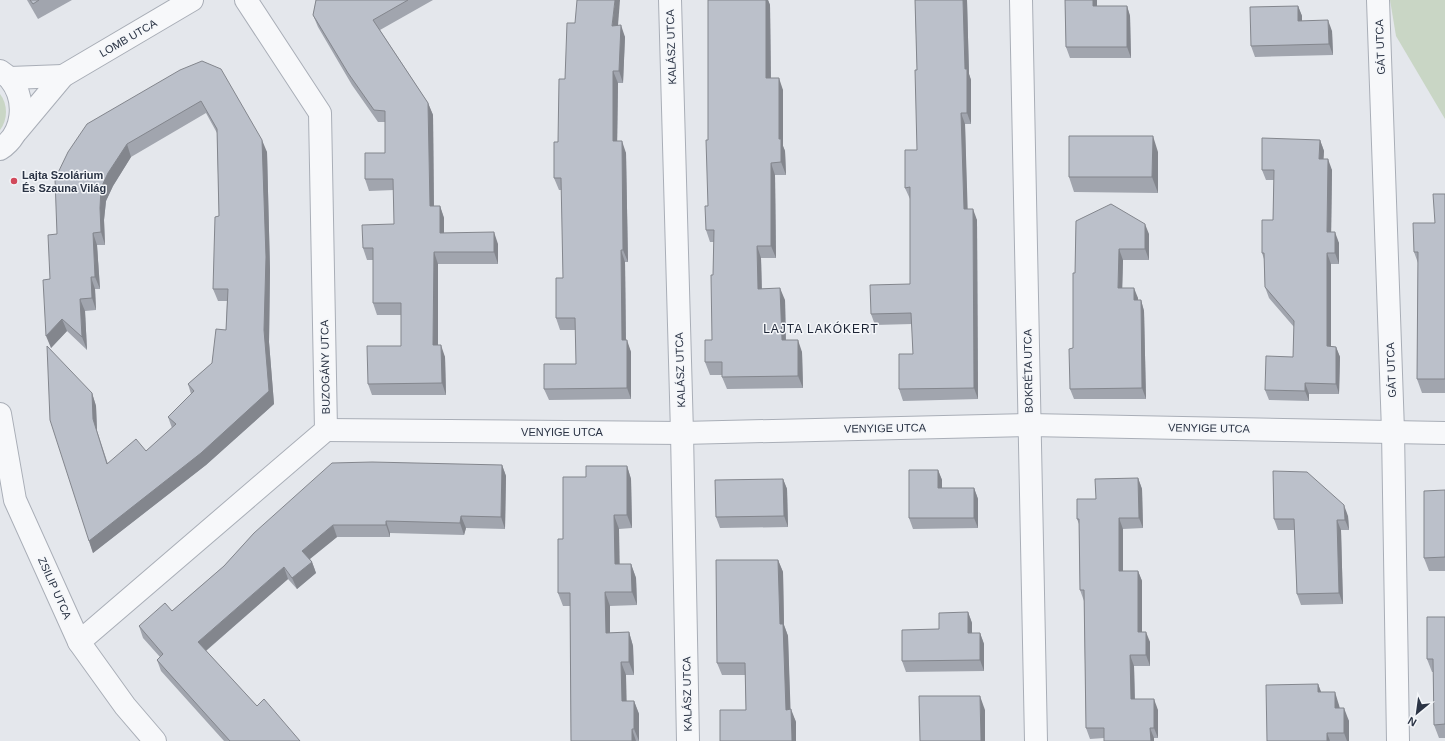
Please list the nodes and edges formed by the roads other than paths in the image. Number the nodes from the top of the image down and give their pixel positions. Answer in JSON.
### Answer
{"nodes":[{"id":1,"x":192,"y":0,"type":"edge"},
{"id":2,"x":246,"y":0,"type":"edge"},
{"id":3,"x":670,"y":0,"type":"edge"},
{"id":4,"x":1021,"y":0,"type":"edge"},
{"id":5,"x":1378,"y":0,"type":"edge"},
{"id":6,"x":5,"y":75,"type":"edge"},
{"id":7,"x":63,"y":76,"type":"junction"},
{"id":8,"x":17,"y":131,"type":"junction"},
{"id":9,"x":0,"y":149,"type":"edge"},
{"id":10,"x":0,"y":414,"type":"edge"},
{"id":11,"x":1029,"y":425,"type":"junction"},
{"id":12,"x":326,"y":430,"type":"junction"},
{"id":13,"x":1393,"y":432,"type":"junction"},
{"id":14,"x":682,"y":433,"type":"junction"},
{"id":15,"x":1445,"y":433,"type":"edge"},
{"id":16,"x":79,"y":642,"type":"junction"},
{"id":17,"x":155,"y":741,"type":"edge"},
{"id":18,"x":688,"y":741,"type":"edge"},
{"id":19,"x":1036,"y":741,"type":"edge"},
{"id":20,"x":1398,"y":741,"type":"edge"}],
"edges":[{"from":1,"to":7,"type":"street","name":"LOMB UTCA"},
{"from":2,"to":12,"type":"street","name":"BUZOGÁNY UTCA"},
{"from":3,"to":14,"type":"street","name":"KALÁSZ UTCA"},
{"from":4,"to":11,"type":"street","name":"BOKRÉTA UTCA"},
{"from":5,"to":13,"type":"street","name":"GÁT UTCA"},
{"from":6,"to":7,"type":"street"},
{"from":6,"to":8,"type":"street"},
{"from":7,"to":8,"type":"street"},
{"from":8,"to":9,"type":"street"},
{"from":10,"to":16,"type":"street","name":"ZSILIP UTCA"},
{"from":11,"to":13,"type":"street","name":"VENYIGE UTCA"},
{"from":11,"to":14,"type":"street","name":"VENYIGE UTCA"},
{"from":11,"to":19,"type":"street","name":"BOKRÉTA UTCA"},
{"from":12,"to":14,"type":"street","name":"VENYIGE UTCA"},
{"from":12,"to":16,"type":"street","name":"BUZOGÁNY UTCA"},
{"from":13,"to":15,"type":"street","name":"VENYIGE UTCA"},
{"from":13,"to":20,"type":"street","name":"GÁT UTCA"},
{"from":14,"to":18,"type":"street","name":"KALÁSZ UTCA"},
{"from":16,"to":17,"type":"street","name":"ZSILIP UTCA"}]}
